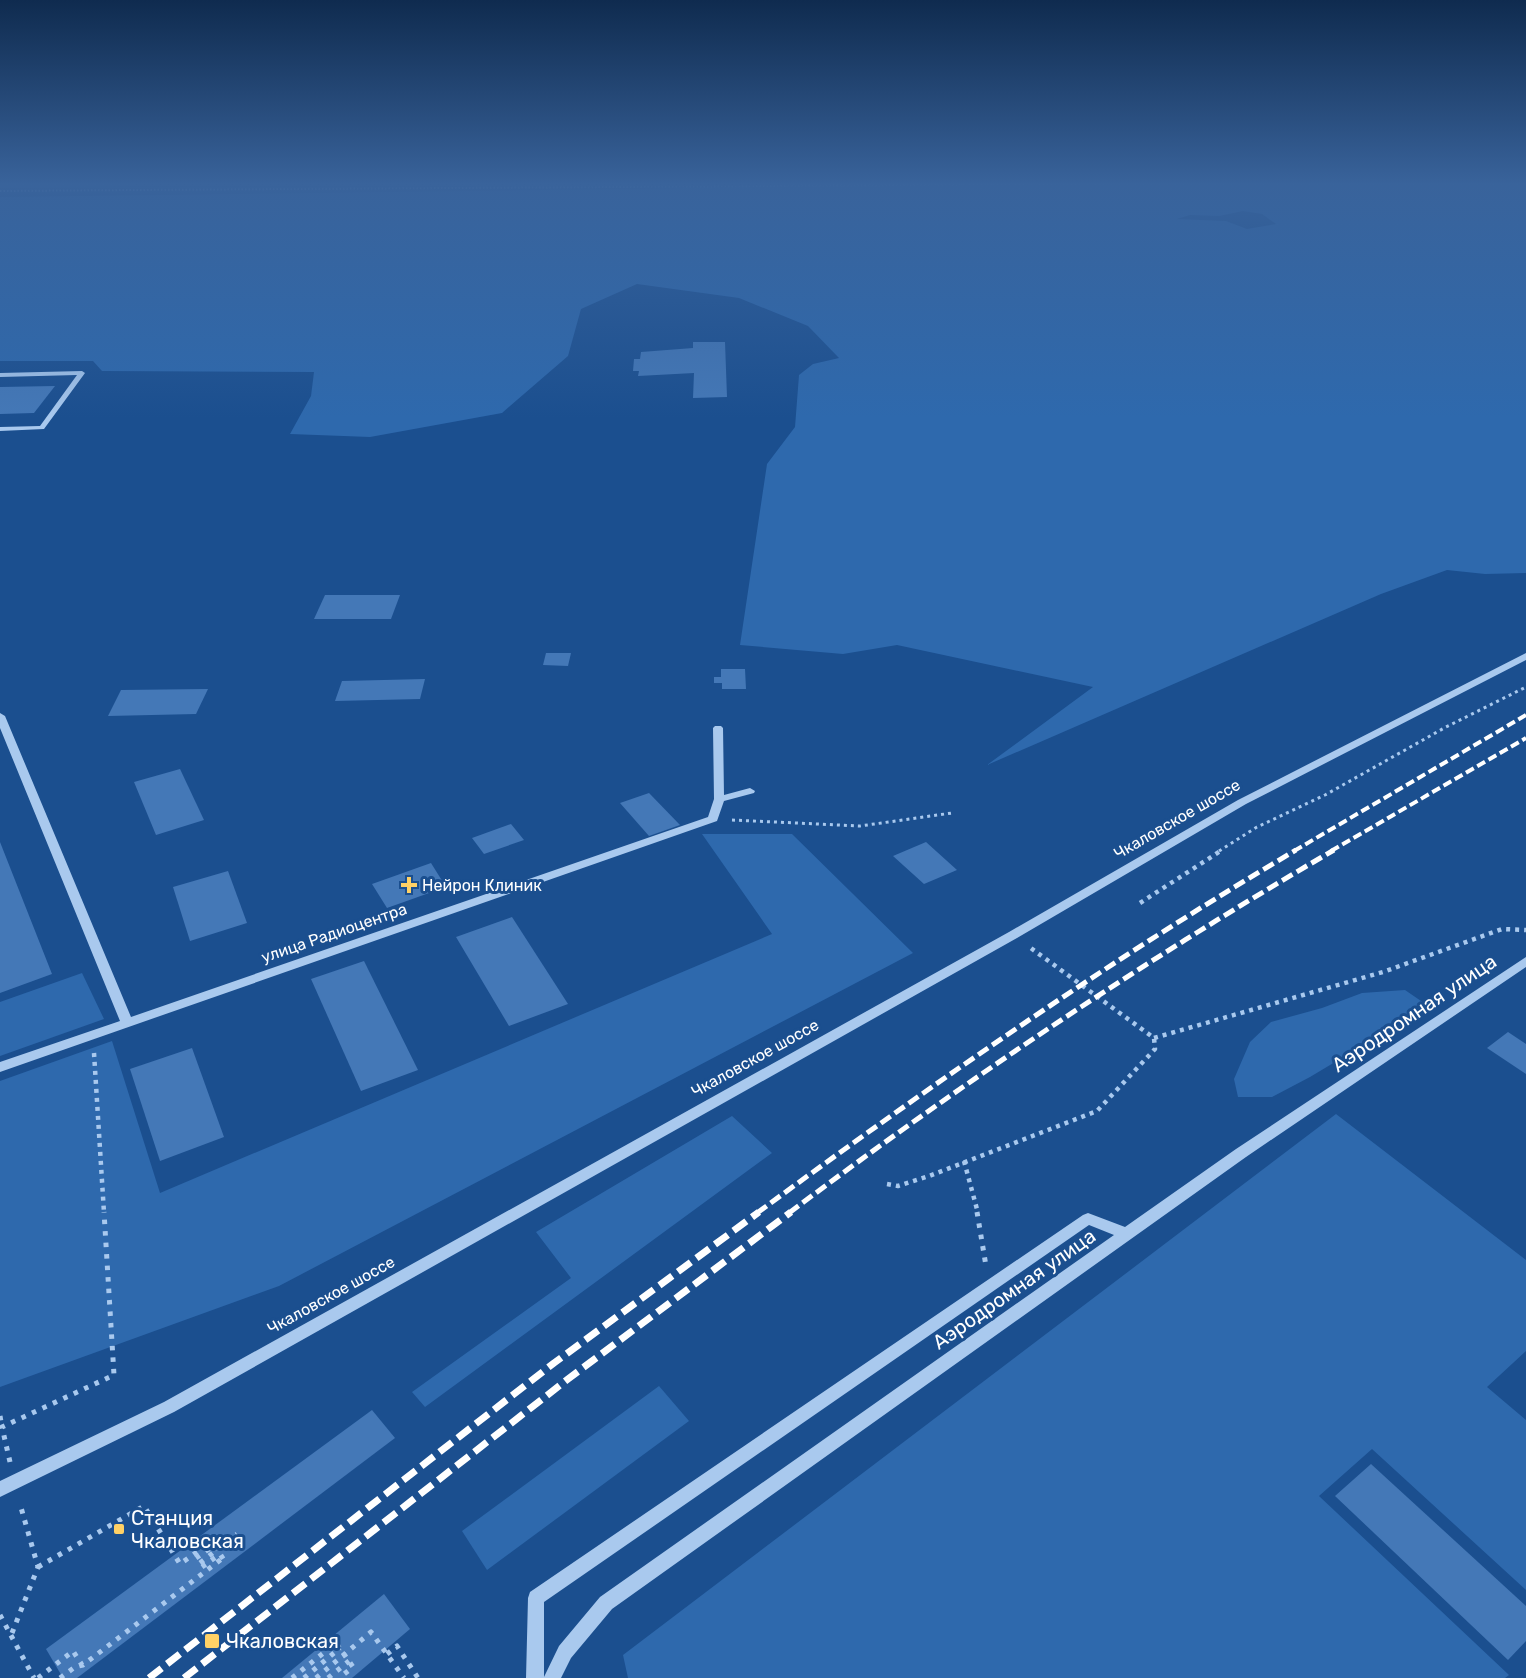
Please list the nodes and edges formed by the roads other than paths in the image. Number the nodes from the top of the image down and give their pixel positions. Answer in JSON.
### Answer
{"nodes":[{"id":1,"x":0,"y":375,"type":"edge"},
{"id":2,"x":0,"y":429,"type":"edge"},
{"id":3,"x":1526,"y":656,"type":"edge"},
{"id":4,"x":0,"y":716,"type":"edge"},
{"id":5,"x":718,"y":728,"type":"dead end"},
{"id":6,"x":750,"y":791,"type":"dead end"},
{"id":7,"x":719,"y":799,"type":"junction"},
{"id":8,"x":1526,"y":961,"type":"edge"},
{"id":9,"x":127,"y":1022,"type":"junction"},
{"id":10,"x":0,"y":1067,"type":"edge"},
{"id":11,"x":1127,"y":1234,"type":"junction"},
{"id":12,"x":0,"y":1489,"type":"edge"},
{"id":13,"x":535,"y":1678,"type":"edge"},
{"id":14,"x":552,"y":1678,"type":"edge"}],
"edges":[{"from":1,"to":2,"type":"street"},
{"from":3,"to":12,"type":"street","name":"Чкаловское шоссе"},
{"from":4,"to":9,"type":"street"},
{"from":5,"to":7,"type":"street"},
{"from":6,"to":7,"type":"street"},
{"from":7,"to":9,"type":"street","name":"улица Радиоцентра"},
{"from":8,"to":11,"type":"street","name":"Аэродромная улица"},
{"from":9,"to":10,"type":"street","name":"улица Радиоцентра"},
{"from":11,"to":13,"type":"street"},
{"from":11,"to":14,"type":"street","name":"Аэродромная улица"}]}
